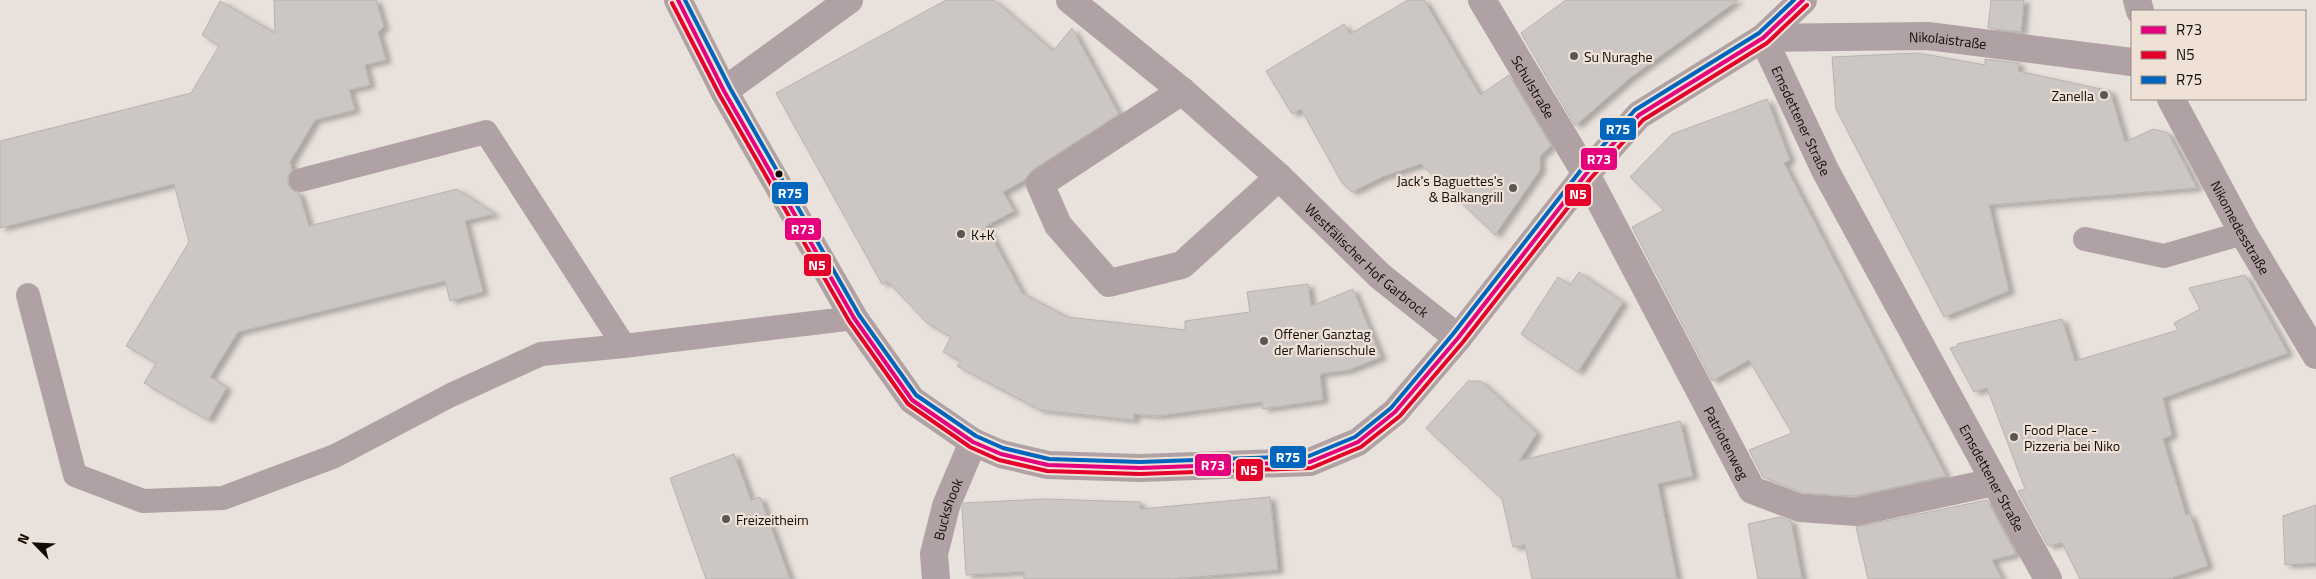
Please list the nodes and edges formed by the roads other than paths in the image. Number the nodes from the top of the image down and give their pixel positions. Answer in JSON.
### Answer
{"nodes":[{"id":1,"x":678,"y":0,"type":"edge"},
{"id":2,"x":849,"y":0,"type":"edge"},
{"id":3,"x":1070,"y":0,"type":"edge"},
{"id":4,"x":1482,"y":0,"type":"edge"},
{"id":5,"x":1803,"y":0,"type":"edge"},
{"id":6,"x":1763,"y":38,"type":"junction"},
{"id":7,"x":2131,"y":62,"type":"edge"},
{"id":8,"x":724,"y":91,"type":"junction"},
{"id":9,"x":1182,"y":91,"type":"junction"},
{"id":10,"x":2172,"y":100,"type":"edge"},
{"id":11,"x":1586,"y":174,"type":"junction"},
{"id":12,"x":1279,"y":177,"type":"junction"},
{"id":13,"x":301,"y":180,"type":"dead end"},
{"id":14,"x":2243,"y":233,"type":"junction"},
{"id":15,"x":2085,"y":239,"type":"dead end"},
{"id":16,"x":28,"y":295,"type":"dead end"},
{"id":17,"x":854,"y":318,"type":"junction"},
{"id":18,"x":1458,"y":338,"type":"junction"},
{"id":19,"x":624,"y":346,"type":"junction"},
{"id":20,"x":2316,"y":355,"type":"edge"},
{"id":21,"x":973,"y":442,"type":"junction"},
{"id":22,"x":1994,"y":482,"type":"junction"},
{"id":23,"x":936,"y":579,"type":"edge"},
{"id":24,"x":2048,"y":579,"type":"edge"}],
"edges":[{"from":1,"to":8,"type":"street"},
{"from":2,"to":8,"type":"street"},
{"from":3,"to":9,"type":"street","name":"Westfälischer Hof Garbrock"},
{"from":4,"to":11,"type":"street","name":"Schulstraße"},
{"from":5,"to":6,"type":"street"},
{"from":6,"to":7,"type":"street","name":"Nikolaistraße"},
{"from":6,"to":11,"type":"street"},
{"from":6,"to":22,"type":"street","name":"Emsdettener Straße"},
{"from":8,"to":17,"type":"street"},
{"from":9,"to":12,"type":"street","name":"Westfälischer Hof Garbrock"},
{"from":9,"to":12,"type":"street"},
{"from":10,"to":14,"type":"street","name":"Nikomedesstraße"},
{"from":11,"to":18,"type":"street"},
{"from":11,"to":22,"type":"street","name":"Patriotenweg"},
{"from":12,"to":18,"type":"street","name":"Westfälischer Hof Garbrock"},
{"from":13,"to":19,"type":"lane"},
{"from":14,"to":15,"type":"lane"},
{"from":14,"to":20,"type":"street","name":"Nikomedesstraße"},
{"from":16,"to":19,"type":"lane"},
{"from":17,"to":19,"type":"lane"},
{"from":17,"to":21,"type":"street"},
{"from":18,"to":21,"type":"street"},
{"from":21,"to":23,"type":"street","name":"Buckshook"},
{"from":22,"to":24,"type":"street","name":"Emsdettener Straße"}]}
